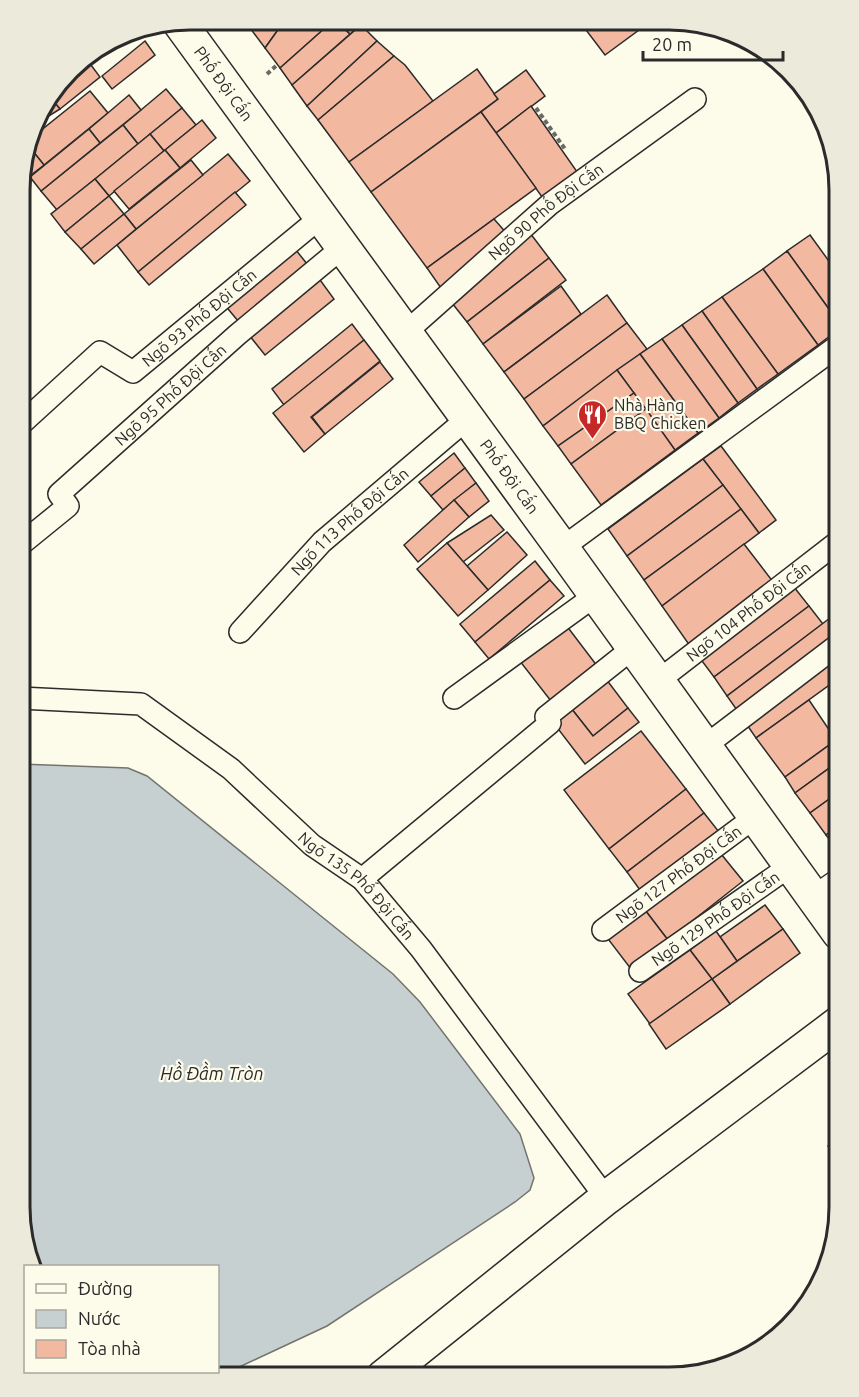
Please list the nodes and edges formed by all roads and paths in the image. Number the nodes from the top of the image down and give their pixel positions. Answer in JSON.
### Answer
{"nodes":[{"id":1,"x":185,"y":30,"type":"edge"},
{"id":2,"x":695,"y":99,"type":"dead end"},
{"id":3,"x":536,"y":108,"type":"dead end"},
{"id":4,"x":587,"y":178,"type":"junction"},
{"id":5,"x":321,"y":217,"type":"junction"},
{"id":6,"x":343,"y":247,"type":"junction"},
{"id":7,"x":405,"y":333,"type":"junction"},
{"id":8,"x":829,"y":352,"type":"edge"},
{"id":9,"x":30,"y":416,"type":"edge"},
{"id":10,"x":468,"y":418,"type":"junction"},
{"id":11,"x":30,"y":538,"type":"edge"},
{"id":12,"x":562,"y":548,"type":"junction"},
{"id":13,"x":829,"y":549,"type":"edge"},
{"id":14,"x":596,"y":595,"type":"junction"},
{"id":15,"x":240,"y":632,"type":"dead end"},
{"id":16,"x":633,"y":648,"type":"junction"},
{"id":17,"x":829,"y":652,"type":"edge"},
{"id":18,"x":658,"y":681,"type":"junction"},
{"id":19,"x":30,"y":698,"type":"edge"},
{"id":20,"x":454,"y":698,"type":"dead end"},
{"id":21,"x":705,"y":746,"type":"junction"},
{"id":22,"x":754,"y":816,"type":"junction"},
{"id":23,"x":790,"y":866,"type":"junction"},
{"id":24,"x":362,"y":879,"type":"junction"},
{"id":25,"x":829,"y":886,"type":"edge"},
{"id":26,"x":813,"y":897,"type":"junction"},
{"id":27,"x":829,"y":919,"type":"edge"},
{"id":28,"x":603,"y":930,"type":"dead end"},
{"id":29,"x":640,"y":970,"type":"dead end"},
{"id":30,"x":829,"y":1031,"type":"edge"},
{"id":31,"x":606,"y":1198,"type":"junction"},
{"id":32,"x":395,"y":1367,"type":"edge"}],
"edges":[{"from":1,"to":5,"type":"street","name":"Phố Đội Cấn"},
{"from":2,"to":4,"type":"lane","name":"Ngõ 90 Phố Đội Cấn"},
{"from":3,"to":4,"type":"path"},
{"from":4,"to":7,"type":"lane","name":"Ngõ 90 Phố Đội Cấn"},
{"from":5,"to":6,"type":"street","name":"Phố Đội Cấn"},
{"from":5,"to":9,"type":"lane","name":"Ngõ 93 Phố Đội Cấn"},
{"from":6,"to":7,"type":"street","name":"Phố Đội Cấn"},
{"from":6,"to":11,"type":"lane","name":"Ngõ 95 Phố Đội Cấn"},
{"from":7,"to":10,"type":"street","name":"Phố Đội Cấn"},
{"from":8,"to":12,"type":"lane"},
{"from":10,"to":12,"type":"street","name":"Phố Đội Cấn"},
{"from":10,"to":15,"type":"lane","name":"Ngõ 113 Phố Đội Cấn"},
{"from":12,"to":14,"type":"street","name":"Phố Đội Cấn"},
{"from":13,"to":18,"type":"lane","name":"Ngõ 104 Phố Đội Cấn"},
{"from":14,"to":16,"type":"street","name":"Phố Đội Cấn"},
{"from":14,"to":20,"type":"lane"},
{"from":16,"to":18,"type":"street","name":"Phố Đội Cấn"},
{"from":16,"to":24,"type":"lane"},
{"from":17,"to":21,"type":"lane"},
{"from":18,"to":21,"type":"street","name":"Phố Đội Cấn"},
{"from":19,"to":24,"type":"lane","name":"Ngõ 135 Phố Đội Cấn"},
{"from":21,"to":22,"type":"street","name":"Phố Đội Cấn"},
{"from":22,"to":23,"type":"street","name":"Phố Đội Cấn"},
{"from":22,"to":28,"type":"lane","name":"Ngõ 127 Phố Đội Cấn"},
{"from":23,"to":26,"type":"street","name":"Phố Đội Cấn"},
{"from":23,"to":29,"type":"lane","name":"Ngõ 129 Phố Đội Cấn"},
{"from":24,"to":31,"type":"lane","name":"Ngõ 135 Phố Đội Cấn"},
{"from":25,"to":26,"type":"lane"},
{"from":26,"to":27,"type":"street","name":"Phố Đội Cấn"},
{"from":30,"to":31,"type":"street"},
{"from":31,"to":32,"type":"street"}]}
